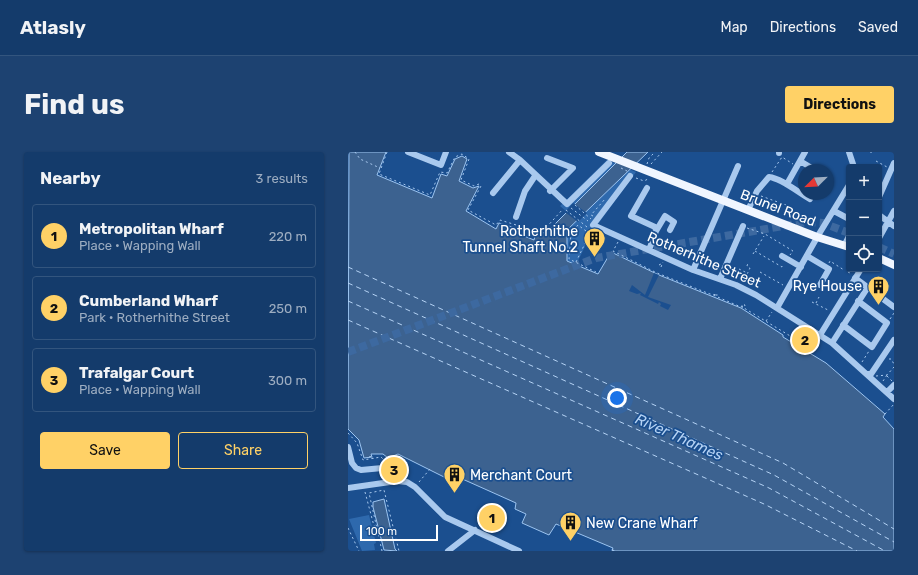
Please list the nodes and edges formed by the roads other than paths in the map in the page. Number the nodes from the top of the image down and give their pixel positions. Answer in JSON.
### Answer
{"nodes":[{"id":1,"x":408,"y":152,"type":"edge"},
{"id":2,"x":446,"y":152,"type":"edge"},
{"id":3,"x":509,"y":152,"type":"edge"},
{"id":4,"x":599,"y":152,"type":"edge"},
{"id":5,"x":805,"y":152,"type":"edge"},
{"id":6,"x":849,"y":152,"type":"edge"},
{"id":7,"x":547,"y":158,"type":"dead end"},
{"id":8,"x":609,"y":159,"type":"junction"},
{"id":9,"x":520,"y":160,"type":"junction"},
{"id":10,"x":798,"y":163,"type":"joint"},
{"id":11,"x":894,"y":163,"type":"edge"},
{"id":12,"x":853,"y":164,"type":"edge"},
{"id":13,"x":738,"y":166,"type":"dead end"},
{"id":14,"x":535,"y":176,"type":"junction"},
{"id":15,"x":630,"y":176,"type":"road end"},
{"id":16,"x":787,"y":184,"type":"junction"},
{"id":17,"x":647,"y":188,"type":"dead end"},
{"id":18,"x":882,"y":190,"type":"edge"},
{"id":19,"x":550,"y":191,"type":"junction"},
{"id":20,"x":798,"y":192,"type":"edge"},
{"id":21,"x":846,"y":192,"type":"edge"},
{"id":22,"x":493,"y":193,"type":"dead end"},
{"id":23,"x":724,"y":201,"type":"junction"},
{"id":24,"x":748,"y":210,"type":"junction"},
{"id":25,"x":834,"y":211,"type":"junction"},
{"id":26,"x":894,"y":212,"type":"edge"},
{"id":27,"x":846,"y":217,"type":"edge"},
{"id":28,"x":882,"y":218,"type":"edge"},
{"id":29,"x":515,"y":222,"type":"road end"},
{"id":30,"x":887,"y":223,"type":"junction"},
{"id":31,"x":743,"y":226,"type":"road end"},
{"id":32,"x":894,"y":226,"type":"edge"},
{"id":33,"x":670,"y":230,"type":"dead end"},
{"id":34,"x":656,"y":232,"type":"junction"},
{"id":35,"x":880,"y":236,"type":"edge"},
{"id":36,"x":817,"y":238,"type":"junction"},
{"id":37,"x":846,"y":247,"type":"edge"},
{"id":38,"x":649,"y":250,"type":"junction"},
{"id":39,"x":807,"y":256,"type":"junction"},
{"id":40,"x":785,"y":258,"type":"road end"},
{"id":41,"x":882,"y":259,"type":"edge"},
{"id":42,"x":894,"y":265,"type":"edge"},
{"id":43,"x":801,"y":268,"type":"junction"},
{"id":44,"x":694,"y":270,"type":"junction"},
{"id":45,"x":859,"y":272,"type":"edge"},
{"id":46,"x":855,"y":278,"type":"junction"},
{"id":47,"x":720,"y":279,"type":"junction"},
{"id":48,"x":821,"y":283,"type":"road end"},
{"id":49,"x":868,"y":287,"type":"junction"},
{"id":50,"x":858,"y":301,"type":"junction"},
{"id":51,"x":894,"y":307,"type":"edge"},
{"id":52,"x":776,"y":308,"type":"junction"},
{"id":53,"x":843,"y":325,"type":"junction"},
{"id":54,"x":820,"y":336,"type":"junction"},
{"id":55,"x":894,"y":340,"type":"edge"},
{"id":56,"x":832,"y":343,"type":"junction"},
{"id":57,"x":870,"y":375,"type":"junction"},
{"id":58,"x":893,"y":383,"type":"edge"},
{"id":59,"x":887,"y":392,"type":"junction"},
{"id":60,"x":894,"y":399,"type":"edge"},
{"id":61,"x":348,"y":447,"type":"edge"},
{"id":62,"x":393,"y":467,"type":"dead end"},
{"id":63,"x":400,"y":470,"type":"dead end"},
{"id":64,"x":400,"y":481,"type":"junction"},
{"id":65,"x":349,"y":486,"type":"edge"},
{"id":66,"x":475,"y":530,"type":"junction"},
{"id":67,"x":453,"y":550,"type":"edge"},
{"id":68,"x":518,"y":551,"type":"edge"}],
"edges":[{"from":1,"to":2,"type":"street"},
{"from":3,"to":9,"type":"street"},
{"from":4,"to":8,"type":"main road"},
{"from":5,"to":10,"type":"street"},
{"from":6,"to":12,"type":"street"},
{"from":7,"to":19,"type":"street"},
{"from":8,"to":19,"type":"street"},
{"from":8,"to":23,"type":"main road"},
{"from":9,"to":14,"type":"street"},
{"from":9,"to":22,"type":"street"},
{"from":10,"to":16,"type":"street"},
{"from":11,"to":18,"type":"street"},
{"from":13,"to":23,"type":"street"},
{"from":14,"to":19,"type":"street"},
{"from":14,"to":29,"type":"street"},
{"from":15,"to":38,"type":"street","name":"Rotherhithe Street"},
{"from":16,"to":20,"type":"street"},
{"from":16,"to":24,"type":"street"},
{"from":17,"to":34,"type":"street"},
{"from":21,"to":25,"type":"street"},
{"from":23,"to":24,"type":"main road","name":"Brunel Road"},
{"from":23,"to":44,"type":"street","name":"Brunel Road"},
{"from":24,"to":36,"type":"main road","name":"Brunel Road"},
{"from":25,"to":27,"type":"street"},
{"from":25,"to":36,"type":"street"},
{"from":26,"to":30,"type":"street"},
{"from":28,"to":30,"type":"street"},
{"from":30,"to":32,"type":"street"},
{"from":30,"to":35,"type":"street"},
{"from":31,"to":47,"type":"street"},
{"from":33,"to":34,"type":"street"},
{"from":34,"to":38,"type":"street"},
{"from":36,"to":37,"type":"main road","name":"Brunel Road"},
{"from":36,"to":39,"type":"street"},
{"from":38,"to":44,"type":"street","name":"Rotherhithe Street"},
{"from":39,"to":43,"type":"street"},
{"from":39,"to":48,"type":"street"},
{"from":40,"to":43,"type":"street"},
{"from":41,"to":42,"type":"main road"},
{"from":43,"to":52,"type":"street"},
{"from":44,"to":47,"type":"street","name":"Rotherhithe Street"},
{"from":45,"to":46,"type":"street"},
{"from":46,"to":49,"type":"street"},
{"from":46,"to":54,"type":"street"},
{"from":47,"to":52,"type":"street","name":"Rotherhithe Street"},
{"from":49,"to":50,"type":"street"},
{"from":49,"to":51,"type":"street"},
{"from":50,"to":53,"type":"street"},
{"from":50,"to":53,"type":"street"},
{"from":52,"to":54,"type":"street","name":"Rotherhithe Street"},
{"from":53,"to":56,"type":"street"},
{"from":54,"to":56,"type":"street","name":"Rotherhithe Street"},
{"from":55,"to":57,"type":"street"},
{"from":56,"to":57,"type":"street","name":"Rotherhithe Street"},
{"from":57,"to":59,"type":"street","name":"Rotherhithe Street"},
{"from":58,"to":59,"type":"street"},
{"from":59,"to":60,"type":"street","name":"Rotherhithe Street"},
{"from":61,"to":62,"type":"street"},
{"from":63,"to":64,"type":"street"},
{"from":64,"to":65,"type":"street"},
{"from":64,"to":66,"type":"street"},
{"from":66,"to":67,"type":"street"},
{"from":66,"to":68,"type":"street"}]}
